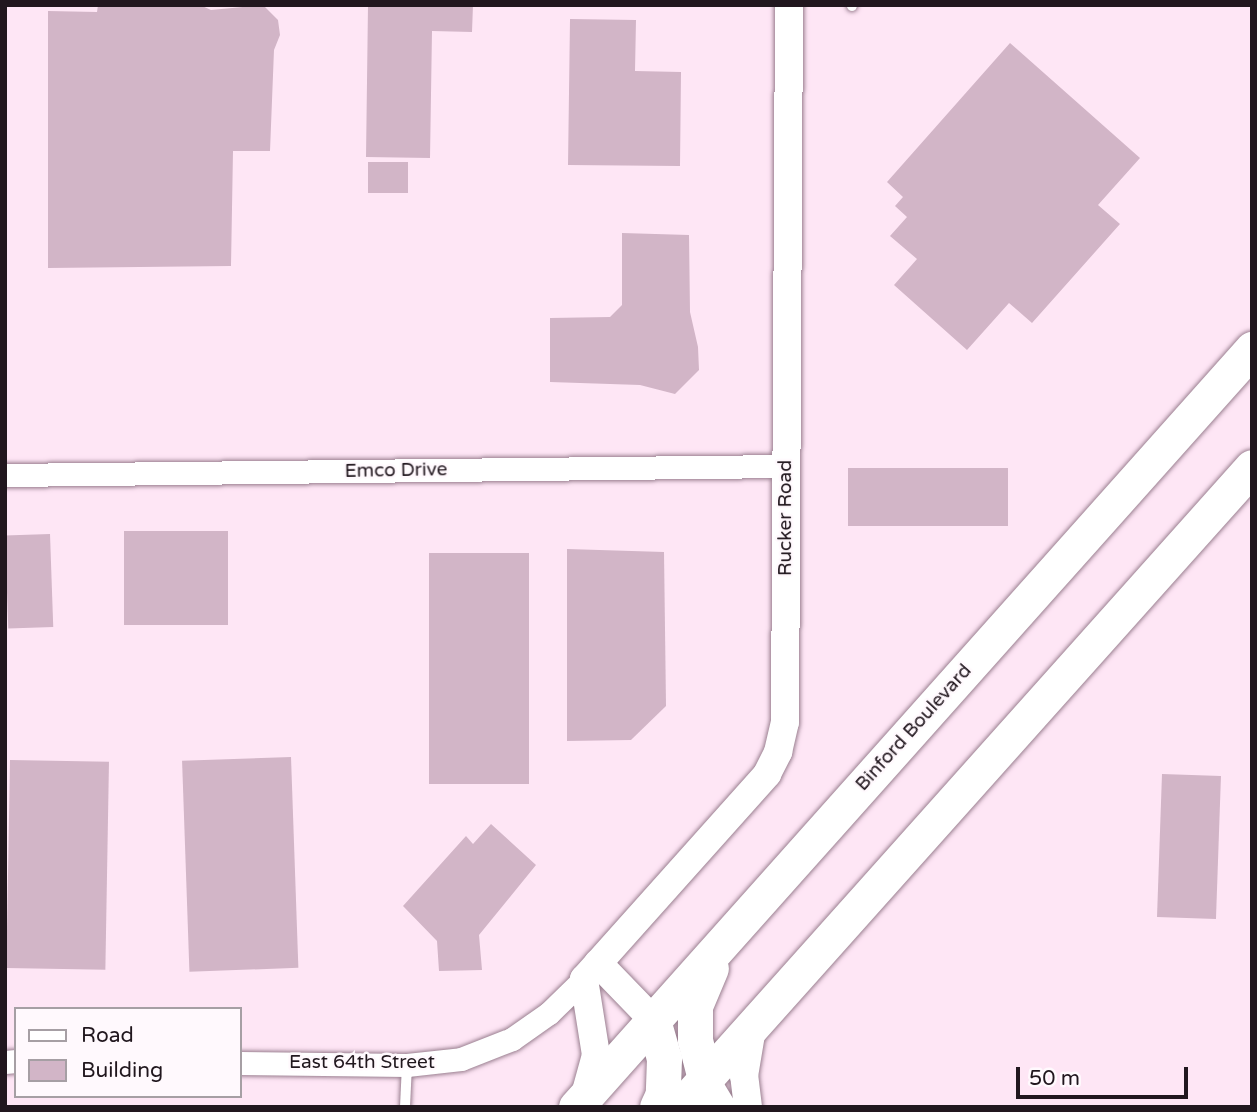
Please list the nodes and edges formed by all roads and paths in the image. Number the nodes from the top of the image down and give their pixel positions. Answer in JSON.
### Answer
{"nodes":[{"id":1,"x":789,"y":5,"type":"edge"},
{"id":2,"x":1252,"y":349,"type":"edge"},
{"id":3,"x":787,"y":466,"type":"junction"},
{"id":4,"x":1252,"y":467,"type":"edge"},
{"id":5,"x":5,"y":475,"type":"edge"},
{"id":6,"x":719,"y":948,"type":"junction"},
{"id":7,"x":591,"y":971,"type":"junction"},
{"id":8,"x":653,"y":1020,"type":"junction"},
{"id":9,"x":752,"y":1028,"type":"junction"},
{"id":10,"x":242,"y":1063,"type":"edge"},
{"id":11,"x":407,"y":1065,"type":"junction"},
{"id":12,"x":713,"y":1093,"type":"edge"},
{"id":13,"x":404,"y":1102,"type":"edge"},
{"id":14,"x":580,"y":1102,"type":"edge"},
{"id":15,"x":396,"y":1107,"type":"edge"},
{"id":16,"x":657,"y":1107,"type":"edge"},
{"id":17,"x":680,"y":1107,"type":"edge"},
{"id":18,"x":748,"y":1107,"type":"edge"}],
"edges":[{"from":1,"to":3,"type":"street","name":"Rucker Road"},
{"from":2,"to":6,"type":"main road","name":"Binford Boulevard"},
{"from":3,"to":5,"type":"street","name":"Emco Drive"},
{"from":3,"to":7,"type":"street","name":"Rucker Road"},
{"from":4,"to":9,"type":"main road"},
{"from":6,"to":8,"type":"main road","name":"Binford Boulevard"},
{"from":6,"to":12,"type":"main road"},
{"from":7,"to":8,"type":"street"},
{"from":7,"to":11,"type":"street","name":"East 64th Street"},
{"from":7,"to":14,"type":"street"},
{"from":8,"to":14,"type":"main road","name":"Binford Boulevard"},
{"from":8,"to":16,"type":"main road"},
{"from":9,"to":12,"type":"main road"},
{"from":9,"to":18,"type":"street"},
{"from":10,"to":11,"type":"street","name":"East 64th Street"},
{"from":11,"to":13,"type":"lane"},
{"from":12,"to":17,"type":"main road"},
{"from":13,"to":15,"type":"lane"}]}
